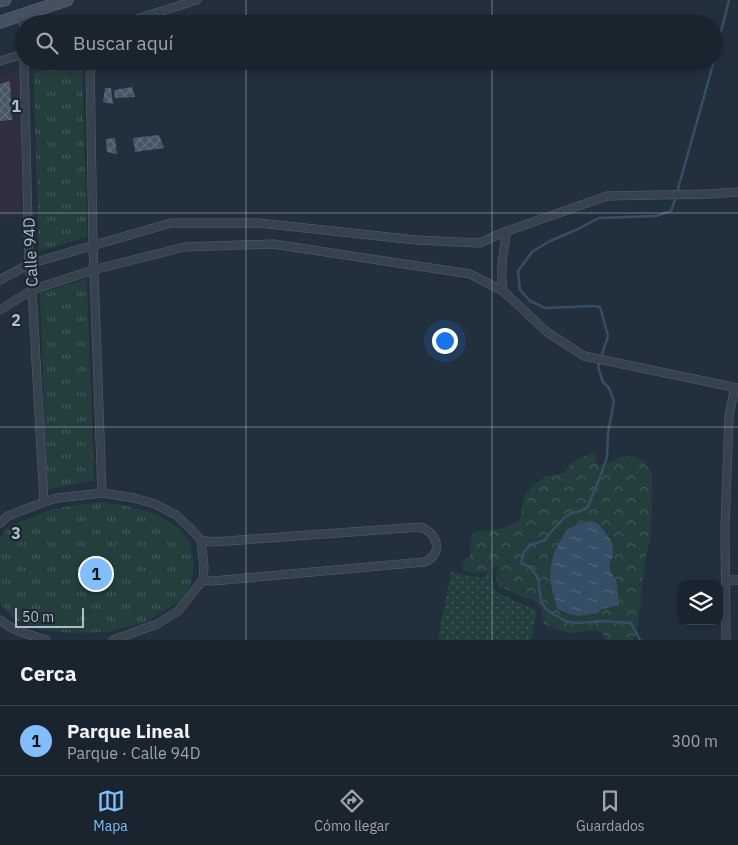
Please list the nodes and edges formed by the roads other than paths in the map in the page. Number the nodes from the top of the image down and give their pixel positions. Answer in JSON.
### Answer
{"nodes":[{"id":1,"x":5,"y":0,"type":"edge"},
{"id":2,"x":66,"y":0,"type":"edge"},
{"id":3,"x":197,"y":0,"type":"edge"},
{"id":4,"x":0,"y":2,"type":"edge"},
{"id":5,"x":23,"y":14,"type":"joint"},
{"id":6,"x":20,"y":15,"type":"edge"},
{"id":7,"x":150,"y":15,"type":"edge"},
{"id":8,"x":15,"y":17,"type":"edge"},
{"id":9,"x":0,"y":22,"type":"edge"},
{"id":10,"x":15,"y":57,"type":"edge"},
{"id":11,"x":0,"y":61,"type":"edge"},
{"id":12,"x":24,"y":70,"type":"edge"},
{"id":13,"x":90,"y":70,"type":"edge"},
{"id":14,"x":738,"y":192,"type":"edge"},
{"id":15,"x":507,"y":231,"type":"junction"},
{"id":16,"x":93,"y":245,"type":"junction"},
{"id":17,"x":29,"y":264,"type":"junction"},
{"id":18,"x":94,"y":270,"type":"junction"},
{"id":19,"x":0,"y":280,"type":"edge"},
{"id":20,"x":32,"y":290,"type":"junction"},
{"id":21,"x":503,"y":291,"type":"junction"},
{"id":22,"x":0,"y":310,"type":"edge"},
{"id":23,"x":738,"y":388,"type":"edge"},
{"id":24,"x":102,"y":493,"type":"junction"},
{"id":25,"x":44,"y":502,"type":"junction"},
{"id":26,"x":0,"y":523,"type":"edge"},
{"id":27,"x":201,"y":540,"type":"junction"},
{"id":28,"x":203,"y":580,"type":"junction"},
{"id":29,"x":726,"y":580,"type":"junction"},
{"id":30,"x":738,"y":580,"type":"edge"},
{"id":31,"x":0,"y":620,"type":"edge"},
{"id":32,"x":46,"y":640,"type":"edge"},
{"id":33,"x":113,"y":640,"type":"edge"},
{"id":34,"x":726,"y":640,"type":"edge"}],
"edges":[{"from":1,"to":4,"type":"street"},
{"from":2,"to":5,"type":"street"},
{"from":3,"to":7,"type":"street"},
{"from":5,"to":6,"type":"street"},
{"from":8,"to":9,"type":"street"},
{"from":10,"to":11,"type":"street"},
{"from":12,"to":17,"type":"street","name":"Calle 94D"},
{"from":13,"to":16,"type":"street"},
{"from":14,"to":15,"type":"street"},
{"from":15,"to":16,"type":"street"},
{"from":15,"to":21,"type":"street"},
{"from":16,"to":17,"type":"street"},
{"from":16,"to":18,"type":"street"},
{"from":17,"to":19,"type":"street"},
{"from":17,"to":20,"type":"street","name":"Calle 94D"},
{"from":18,"to":20,"type":"street"},
{"from":18,"to":21,"type":"street"},
{"from":18,"to":24,"type":"street"},
{"from":20,"to":22,"type":"street"},
{"from":20,"to":25,"type":"street","name":"Calle 94D"},
{"from":21,"to":23,"type":"street"},
{"from":23,"to":29,"type":"street"},
{"from":24,"to":25,"type":"street"},
{"from":24,"to":27,"type":"street"},
{"from":25,"to":26,"type":"street"},
{"from":27,"to":28,"type":"street"},
{"from":27,"to":28,"type":"street"},
{"from":28,"to":33,"type":"street"},
{"from":29,"to":30,"type":"street"},
{"from":29,"to":34,"type":"street"},
{"from":31,"to":32,"type":"street"}]}
